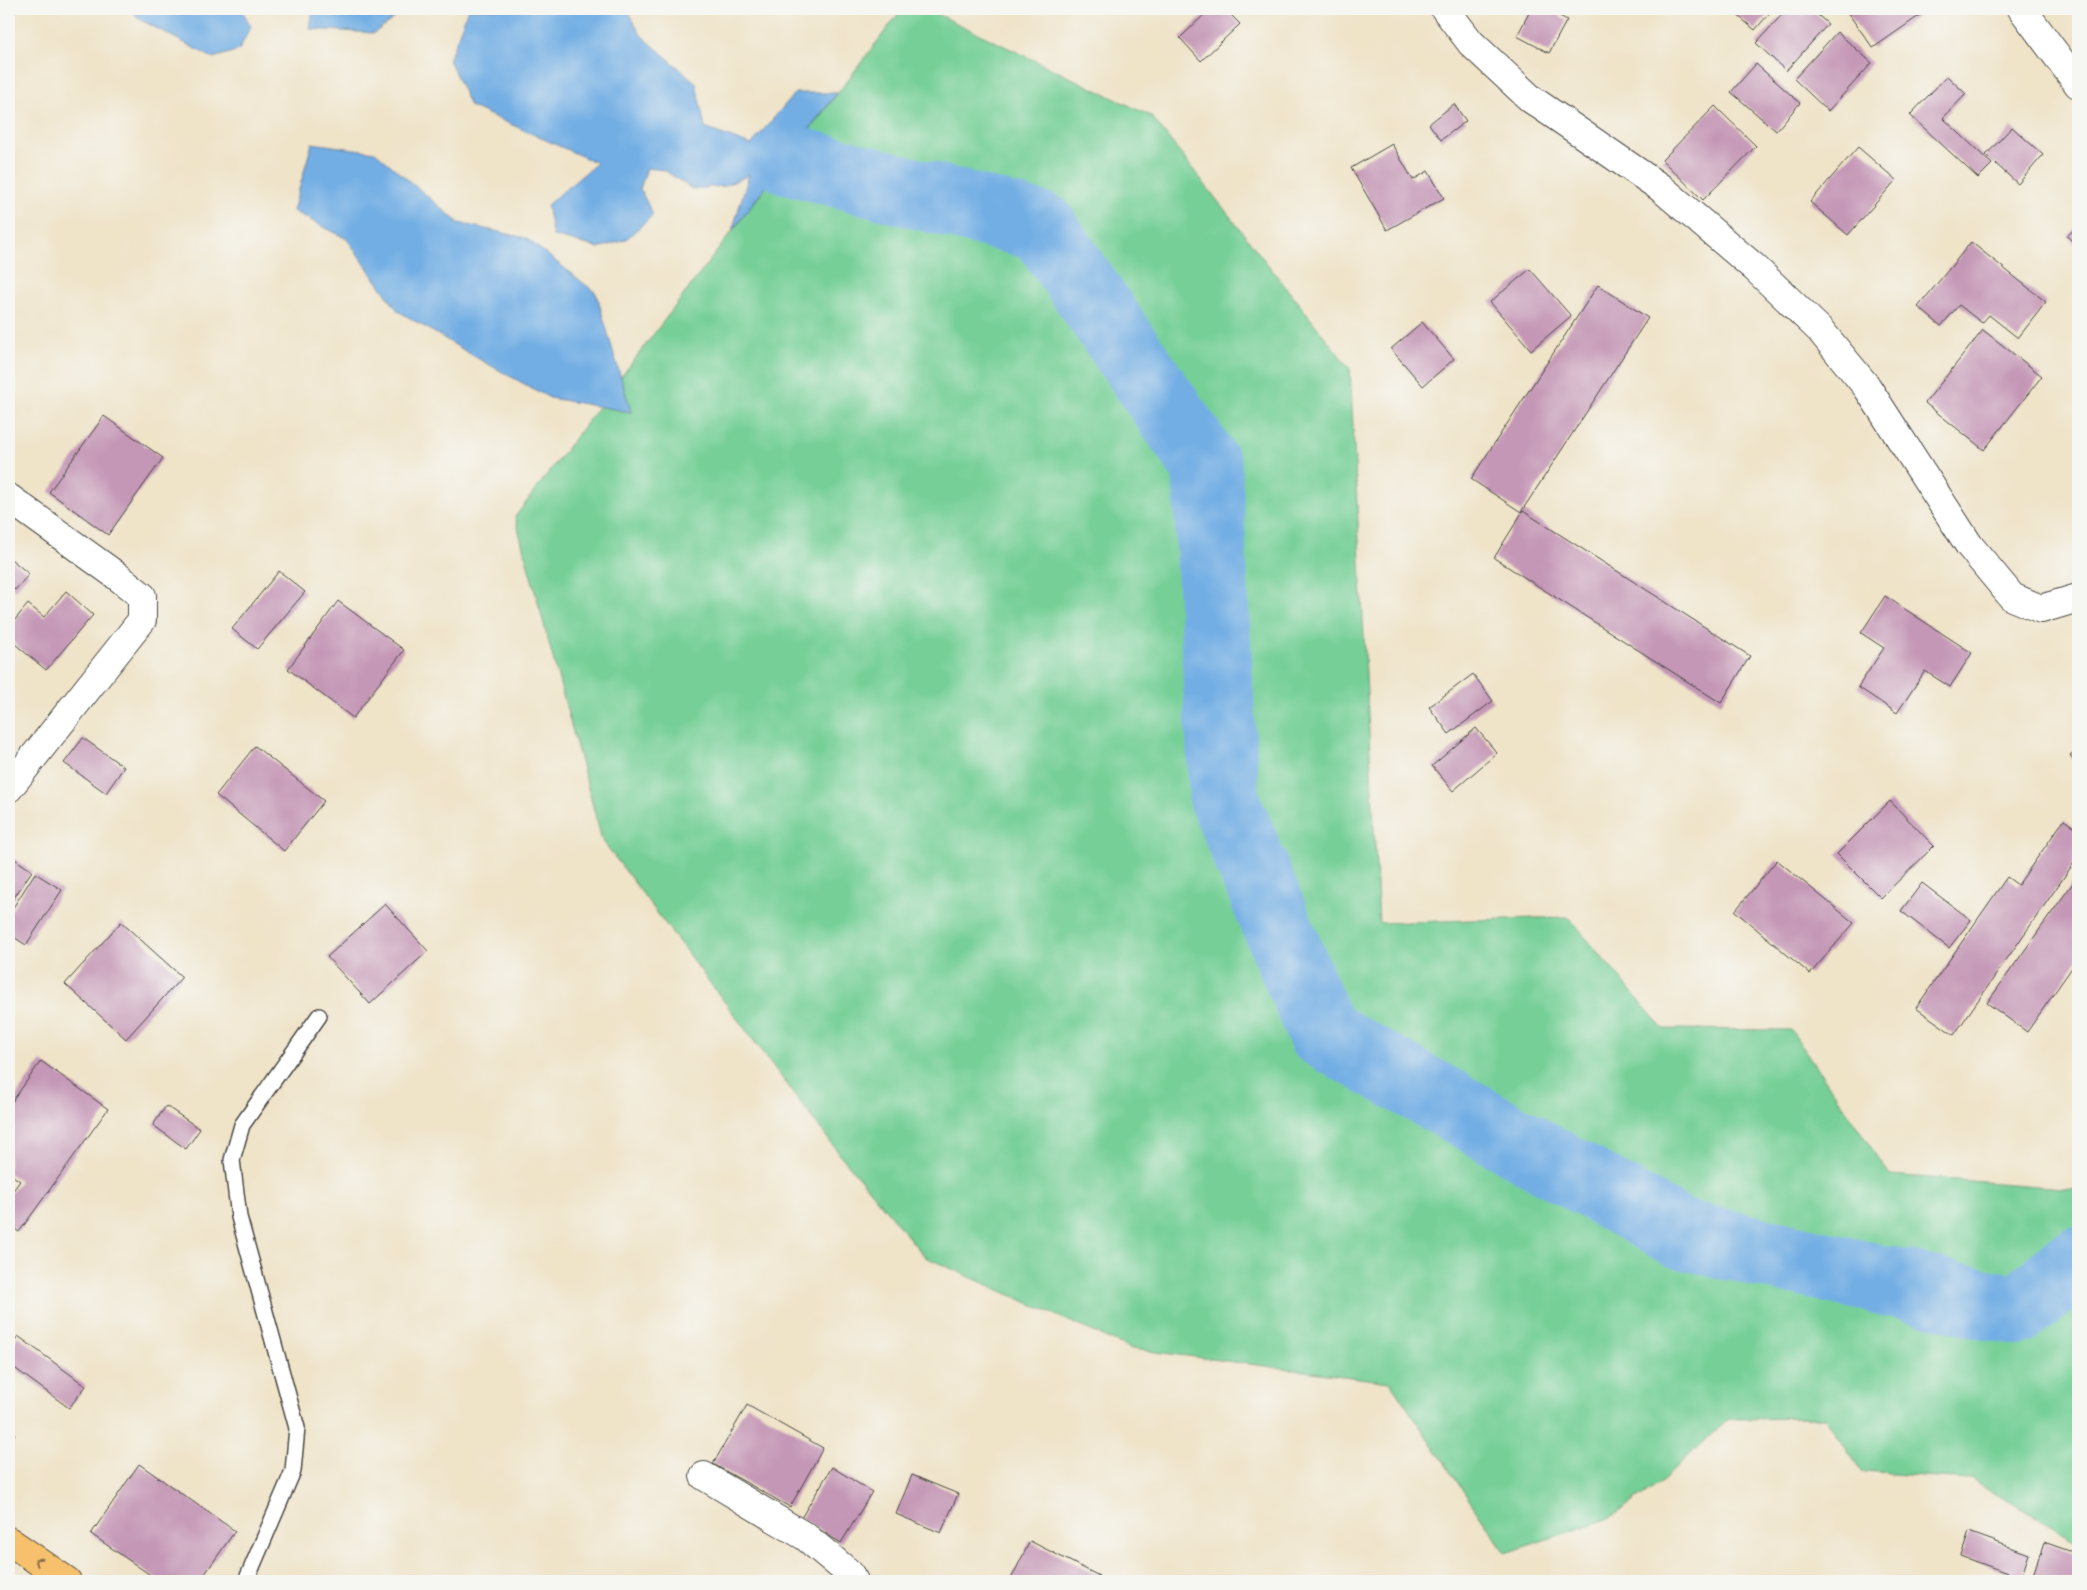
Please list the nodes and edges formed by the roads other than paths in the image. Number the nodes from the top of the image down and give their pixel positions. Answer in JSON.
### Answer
{"nodes":[{"id":1,"x":1445,"y":9,"type":"edge"},
{"id":2,"x":2022,"y":9,"type":"edge"},
{"id":3,"x":2078,"y":84,"type":"edge"},
{"id":4,"x":9,"y":498,"type":"edge"},
{"id":5,"x":2077,"y":599,"type":"edge"},
{"id":6,"x":9,"y":788,"type":"edge"},
{"id":7,"x":319,"y":1016,"type":"dead end"},
{"id":8,"x":704,"y":1476,"type":"dead end"},
{"id":9,"x":9,"y":1541,"type":"edge"},
{"id":10,"x":67,"y":1581,"type":"edge"},
{"id":11,"x":246,"y":1581,"type":"edge"},
{"id":12,"x":854,"y":1581,"type":"edge"}],
"edges":[{"from":1,"to":5,"type":"street"},
{"from":2,"to":3,"type":"street"},
{"from":4,"to":6,"type":"street"},
{"from":7,"to":11,"type":"lane"},
{"from":8,"to":12,"type":"street"},
{"from":10,"to":9,"type":"main road","one_way":true}]}
